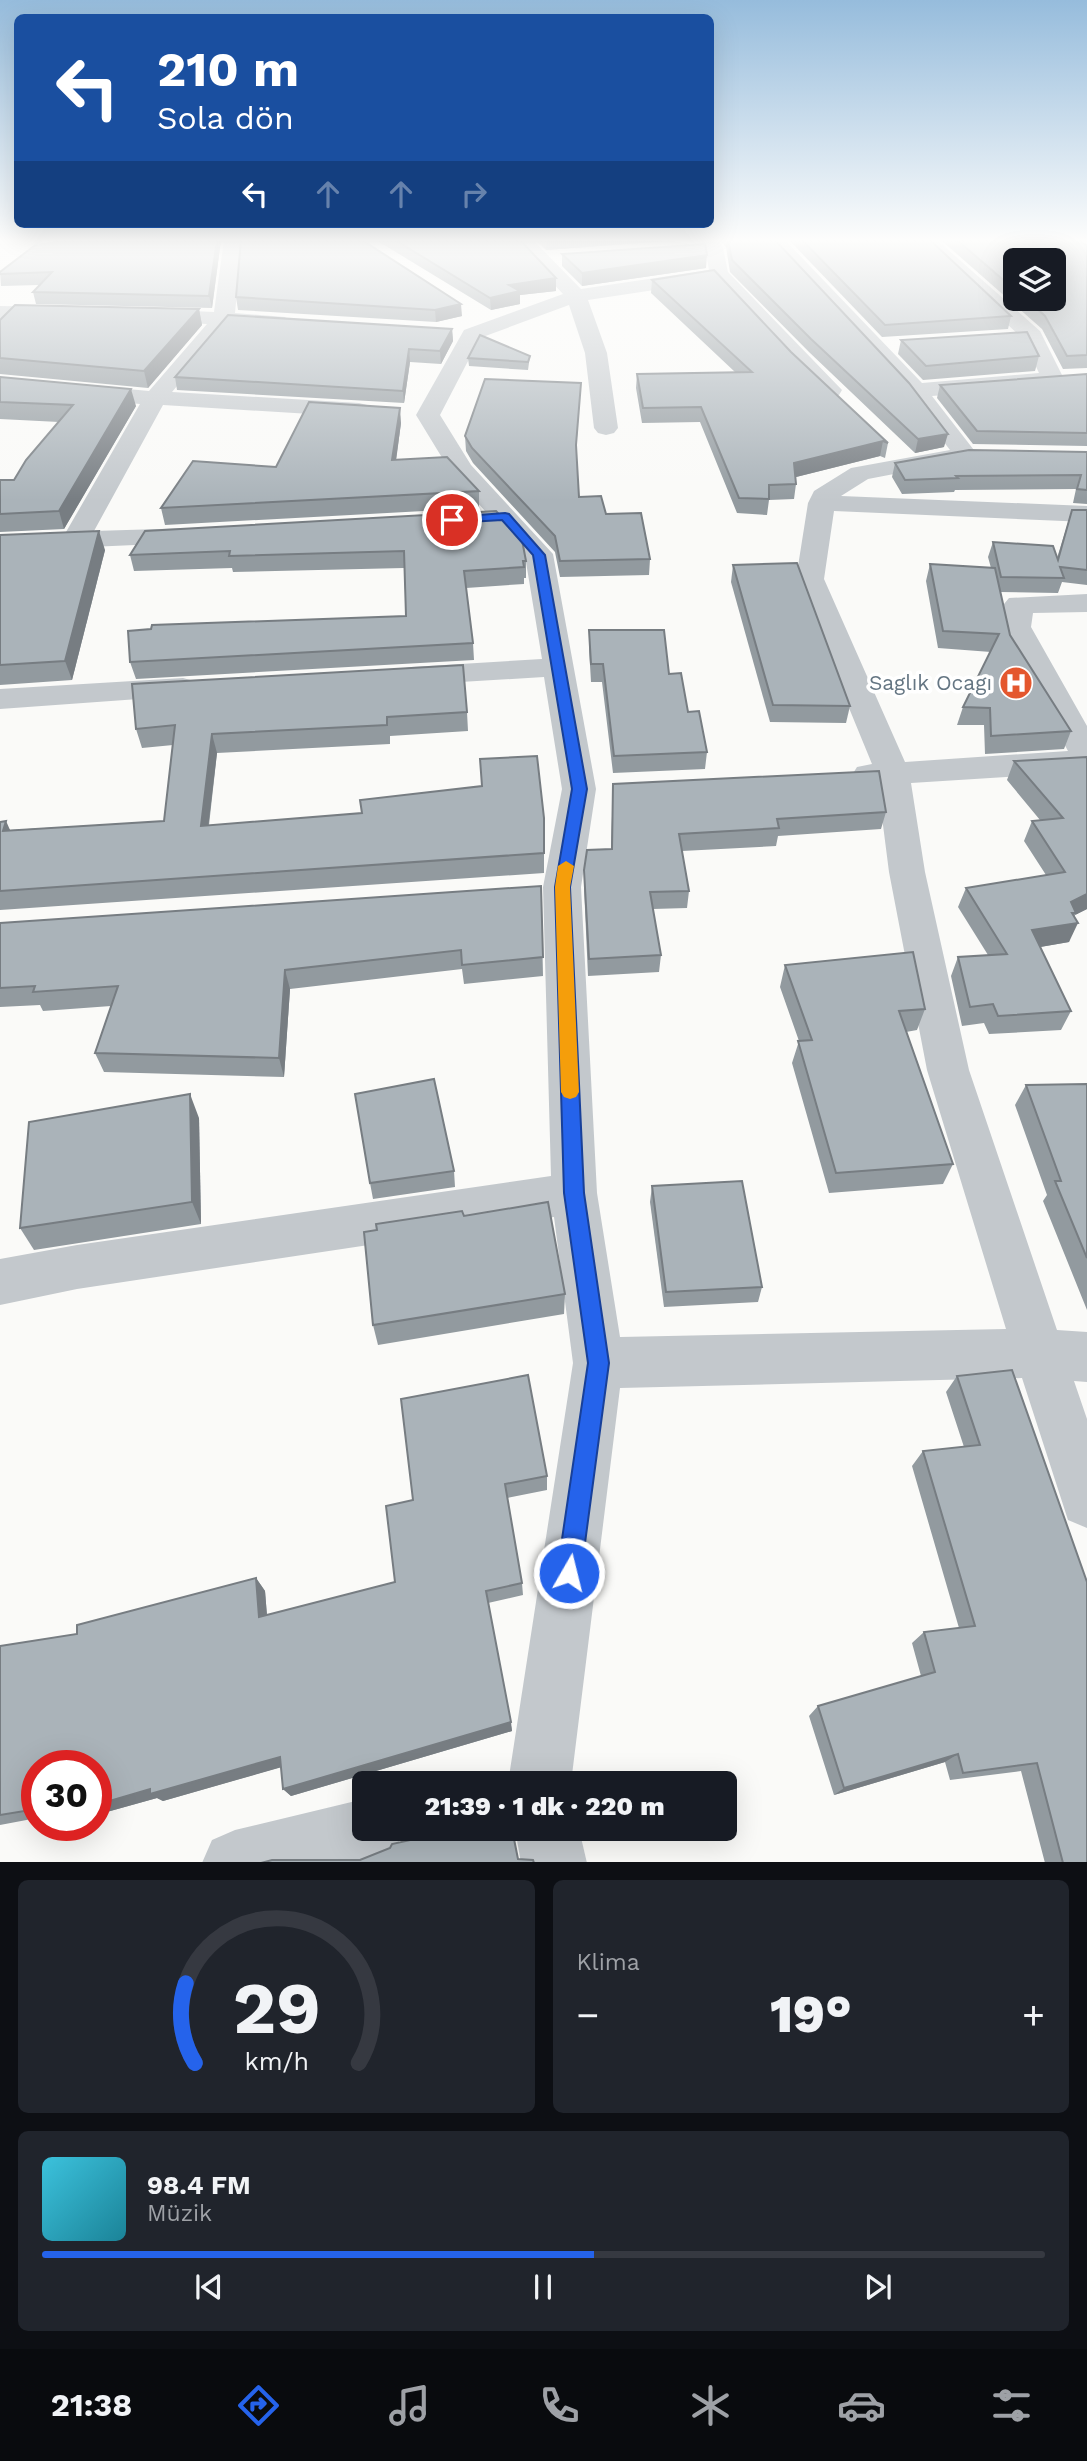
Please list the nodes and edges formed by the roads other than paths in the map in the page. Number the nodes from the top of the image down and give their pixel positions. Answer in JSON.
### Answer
{"nodes":[{"id":1,"x":216,"y":327,"type":"edge"},
{"id":2,"x":469,"y":327,"type":"edge"},
{"id":3,"x":587,"y":327,"type":"edge"},
{"id":4,"x":767,"y":327,"type":"edge"},
{"id":5,"x":856,"y":327,"type":"edge"},
{"id":6,"x":1022,"y":327,"type":"edge"},
{"id":7,"x":1032,"y":336,"type":"junction"},
{"id":8,"x":1006,"y":338,"type":"edge"},
{"id":9,"x":901,"y":345,"type":"edge"},
{"id":10,"x":875,"y":347,"type":"junction"},
{"id":11,"x":0,"y":384,"type":"edge"},
{"id":12,"x":916,"y":390,"type":"junction"},
{"id":13,"x":155,"y":398,"type":"junction"},
{"id":14,"x":848,"y":407,"type":"edge"},
{"id":15,"x":405,"y":413,"type":"junction"},
{"id":16,"x":607,"y":428,"type":"dead end"},
{"id":17,"x":821,"y":503,"type":"junction"},
{"id":18,"x":1087,"y":514,"type":"edge"},
{"id":19,"x":217,"y":534,"type":"edge"},
{"id":20,"x":75,"y":541,"type":"junction"},
{"id":21,"x":0,"y":543,"type":"edge"},
{"id":22,"x":1087,"y":603,"type":"edge"},
{"id":23,"x":559,"y":667,"type":"junction"},
{"id":24,"x":377,"y":678,"type":"edge"},
{"id":25,"x":210,"y":687,"type":"edge"},
{"id":26,"x":0,"y":699,"type":"edge"},
{"id":27,"x":1087,"y":756,"type":"edge"},
{"id":28,"x":1087,"y":761,"type":"edge"},
{"id":29,"x":893,"y":774,"type":"junction"},
{"id":30,"x":839,"y":777,"type":"edge"},
{"id":31,"x":562,"y":887,"type":"junction"},
{"id":32,"x":522,"y":890,"type":"edge"},
{"id":33,"x":574,"y":1193,"type":"junction"},
{"id":34,"x":0,"y":1282,"type":"edge"},
{"id":35,"x":1038,"y":1353,"type":"junction"},
{"id":36,"x":1087,"y":1357,"type":"edge"},
{"id":37,"x":598,"y":1363,"type":"junction"},
{"id":38,"x":1087,"y":1501,"type":"edge"},
{"id":39,"x":542,"y":1771,"type":"edge"},
{"id":40,"x":352,"y":1834,"type":"edge"},
{"id":41,"x":549,"y":1841,"type":"edge"},
{"id":42,"x":238,"y":1862,"type":"edge"},
{"id":43,"x":554,"y":1862,"type":"edge"}],
"edges":[{"from":1,"to":13,"type":"street"},
{"from":2,"to":15,"type":"street"},
{"from":3,"to":16,"type":"street"},
{"from":4,"to":14,"type":"street"},
{"from":5,"to":10,"type":"street"},
{"from":6,"to":7,"type":"street"},
{"from":7,"to":8,"type":"street"},
{"from":7,"to":12,"type":"street"},
{"from":9,"to":10,"type":"street"},
{"from":10,"to":12,"type":"street"},
{"from":11,"to":13,"type":"street"},
{"from":12,"to":17,"type":"street"},
{"from":13,"to":15,"type":"street"},
{"from":13,"to":20,"type":"street"},
{"from":15,"to":23,"type":"street"},
{"from":17,"to":18,"type":"street"},
{"from":17,"to":29,"type":"street"},
{"from":19,"to":20,"type":"street"},
{"from":20,"to":21,"type":"street"},
{"from":22,"to":27,"type":"street"},
{"from":23,"to":24,"type":"street"},
{"from":23,"to":31,"type":"street"},
{"from":25,"to":26,"type":"street"},
{"from":28,"to":29,"type":"street"},
{"from":29,"to":30,"type":"street"},
{"from":29,"to":35,"type":"street"},
{"from":31,"to":32,"type":"street"},
{"from":31,"to":33,"type":"street"},
{"from":33,"to":34,"type":"street"},
{"from":33,"to":37,"type":"street"},
{"from":35,"to":36,"type":"street"},
{"from":35,"to":37,"type":"street"},
{"from":35,"to":38,"type":"street"},
{"from":37,"to":39,"type":"street"},
{"from":40,"to":42,"type":"street"},
{"from":41,"to":43,"type":"street"}]}
